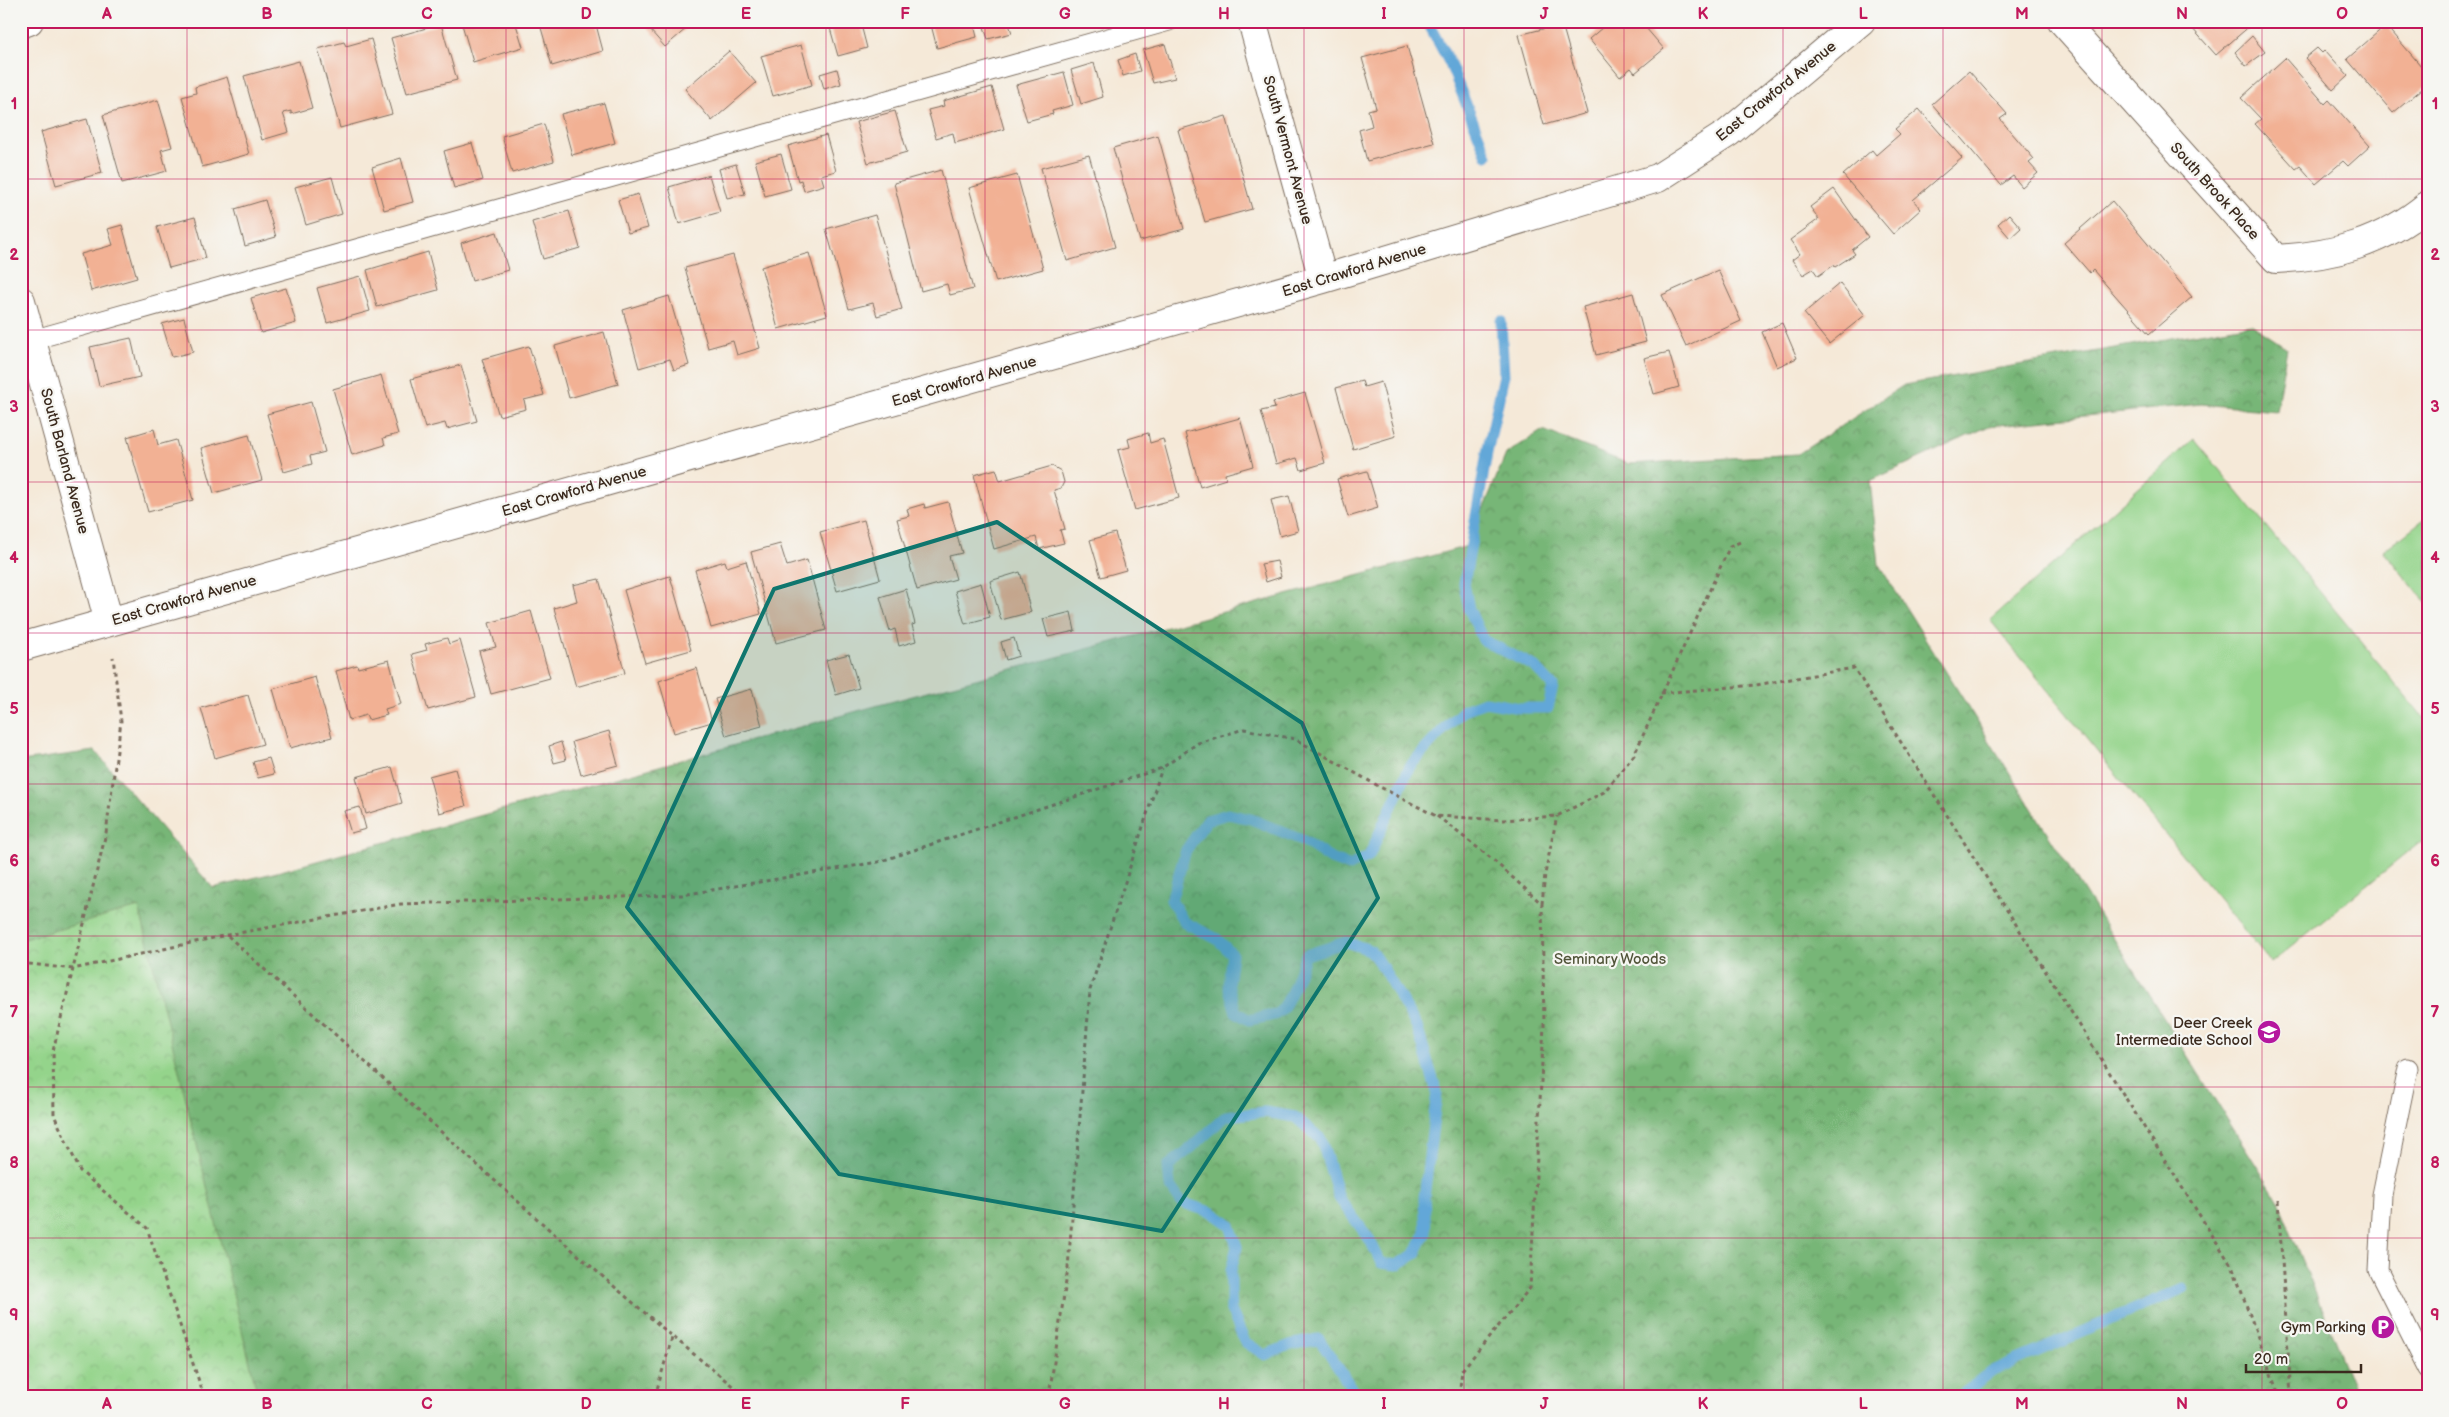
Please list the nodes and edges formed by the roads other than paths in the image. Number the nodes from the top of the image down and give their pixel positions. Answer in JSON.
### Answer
{"nodes":[{"id":1,"x":29,"y":21,"type":"edge"},
{"id":2,"x":1169,"y":21,"type":"edge"},
{"id":3,"x":1252,"y":21,"type":"edge"},
{"id":4,"x":1861,"y":21,"type":"edge"},
{"id":5,"x":2062,"y":21,"type":"edge"},
{"id":6,"x":21,"y":24,"type":"edge"},
{"id":7,"x":2428,"y":205,"type":"edge"},
{"id":8,"x":1323,"y":280,"type":"junction"},
{"id":9,"x":21,"y":301,"type":"edge"},
{"id":10,"x":32,"y":340,"type":"junction"},
{"id":11,"x":109,"y":622,"type":"junction"},
{"id":12,"x":21,"y":647,"type":"edge"},
{"id":13,"x":2408,"y":1068,"type":"dead end"},
{"id":14,"x":2428,"y":1370,"type":"edge"}],
"edges":[{"from":1,"to":6,"type":"street"},
{"from":2,"to":10,"type":"lane"},
{"from":3,"to":8,"type":"street","name":"South Vermont Avenue"},
{"from":4,"to":8,"type":"street","name":"East Crawford Avenue"},
{"from":5,"to":7,"type":"street","name":"South Brook Place"},
{"from":8,"to":11,"type":"street","name":"East Crawford Avenue"},
{"from":9,"to":10,"type":"street","name":"South Barland Avenue"},
{"from":10,"to":11,"type":"street","name":"South Barland Avenue"},
{"from":11,"to":12,"type":"street","name":"East Crawford Avenue"},
{"from":13,"to":14,"type":"lane"}]}
